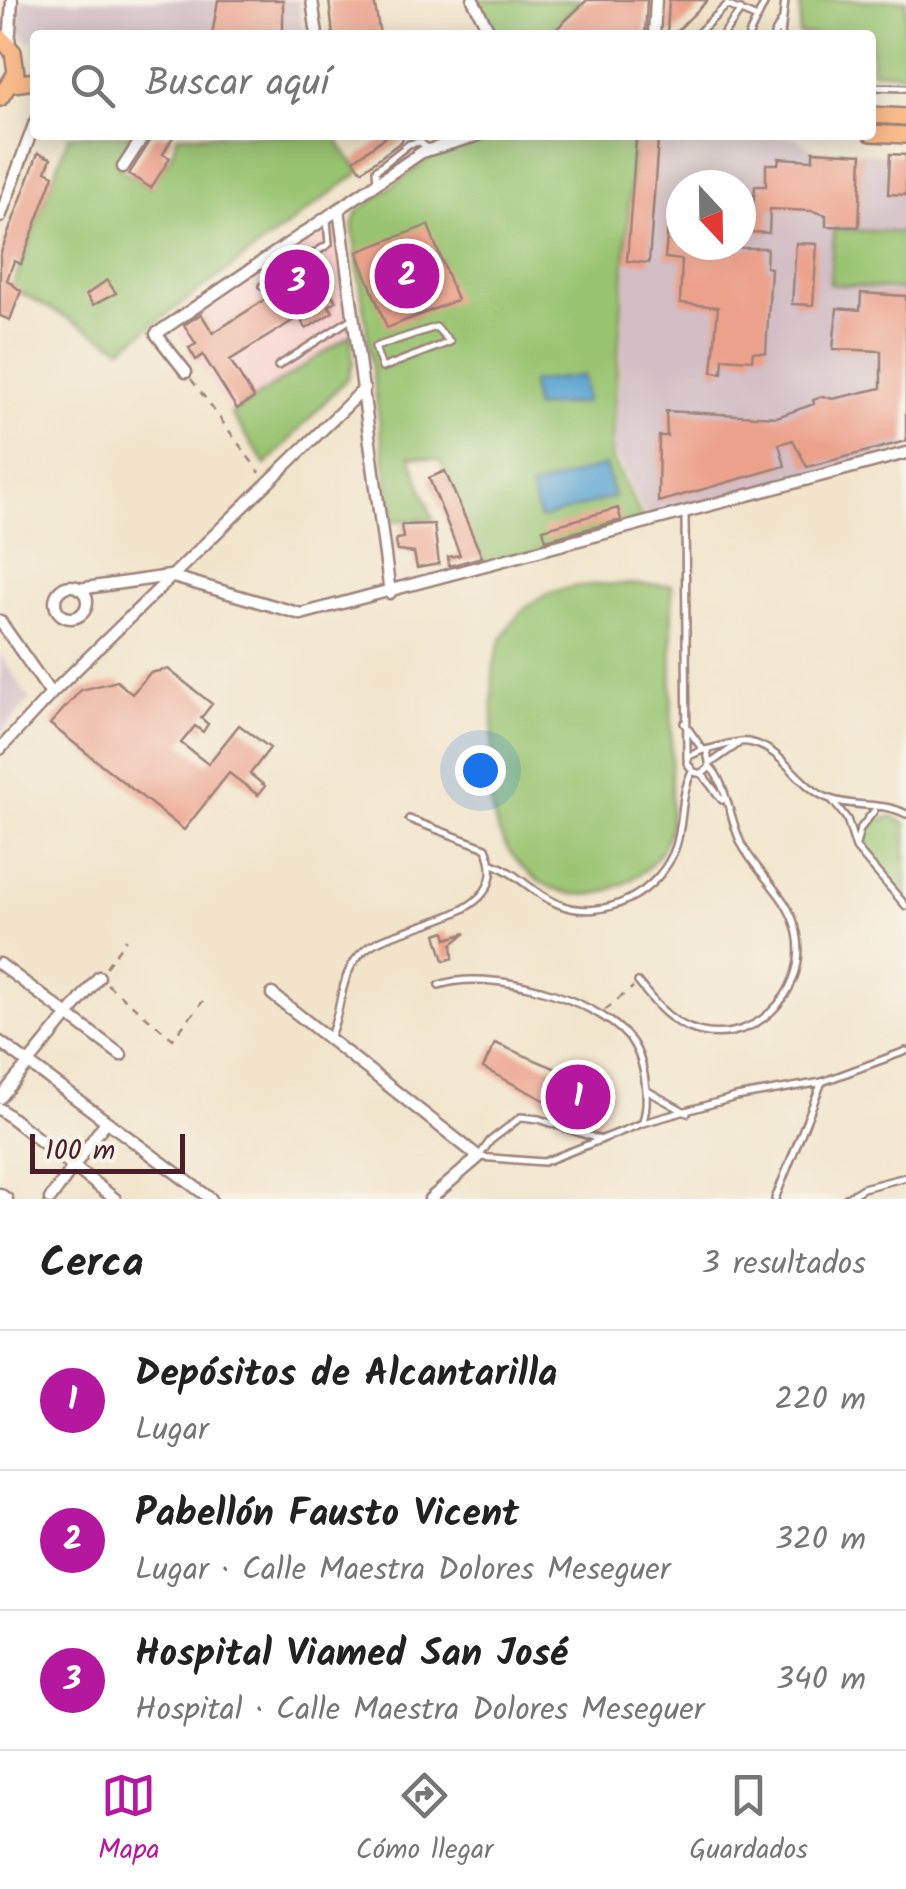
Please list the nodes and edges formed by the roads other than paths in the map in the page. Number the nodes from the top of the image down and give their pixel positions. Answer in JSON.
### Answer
{"nodes":[{"id":1,"x":12,"y":0,"type":"edge"},
{"id":2,"x":312,"y":0,"type":"edge"},
{"id":3,"x":473,"y":0,"type":"edge"},
{"id":4,"x":656,"y":0,"type":"edge"},
{"id":5,"x":766,"y":0,"type":"edge"},
{"id":6,"x":785,"y":0,"type":"edge"},
{"id":7,"x":740,"y":10,"type":"junction"},
{"id":8,"x":757,"y":18,"type":"junction"},
{"id":9,"x":783,"y":20,"type":"junction"},
{"id":10,"x":316,"y":30,"type":"edge"},
{"id":11,"x":488,"y":30,"type":"edge"},
{"id":12,"x":654,"y":30,"type":"edge"},
{"id":13,"x":701,"y":30,"type":"edge"},
{"id":14,"x":726,"y":30,"type":"edge"},
{"id":15,"x":751,"y":30,"type":"edge"},
{"id":16,"x":777,"y":30,"type":"edge"},
{"id":17,"x":782,"y":30,"type":"edge"},
{"id":18,"x":8,"y":48,"type":"edge"},
{"id":19,"x":30,"y":73,"type":"edge"},
{"id":20,"x":30,"y":80,"type":"edge"},
{"id":21,"x":876,"y":86,"type":"edge"},
{"id":22,"x":906,"y":88,"type":"edge"},
{"id":23,"x":4,"y":96,"type":"edge"},
{"id":24,"x":876,"y":114,"type":"edge"},
{"id":25,"x":906,"y":117,"type":"edge"},
{"id":26,"x":876,"y":133,"type":"edge"},
{"id":27,"x":906,"y":135,"type":"edge"},
{"id":28,"x":30,"y":136,"type":"edge"},
{"id":29,"x":141,"y":140,"type":"edge"},
{"id":30,"x":441,"y":143,"type":"edge"},
{"id":31,"x":123,"y":167,"type":"dead end"},
{"id":32,"x":340,"y":209,"type":"junction"},
{"id":33,"x":0,"y":217,"type":"edge"},
{"id":34,"x":327,"y":218,"type":"junction"},
{"id":35,"x":262,"y":286,"type":"dead end"},
{"id":36,"x":354,"y":318,"type":"junction"},
{"id":37,"x":377,"y":357,"type":"junction"},
{"id":38,"x":360,"y":363,"type":"junction"},
{"id":39,"x":278,"y":366,"type":"dead end"},
{"id":40,"x":186,"y":372,"type":"road end"},
{"id":41,"x":364,"y":389,"type":"junction"},
{"id":42,"x":906,"y":453,"type":"edge"},
{"id":43,"x":685,"y":514,"type":"junction"},
{"id":44,"x":170,"y":576,"type":"junction"},
{"id":45,"x":79,"y":588,"type":"dead end"},
{"id":46,"x":390,"y":593,"type":"junction"},
{"id":47,"x":0,"y":621,"type":"edge"},
{"id":48,"x":51,"y":694,"type":"junction"},
{"id":49,"x":684,"y":723,"type":"junction"},
{"id":50,"x":741,"y":742,"type":"junction"},
{"id":51,"x":0,"y":749,"type":"edge"},
{"id":52,"x":704,"y":750,"type":"junction"},
{"id":53,"x":687,"y":759,"type":"junction"},
{"id":54,"x":711,"y":764,"type":"junction"},
{"id":55,"x":692,"y":771,"type":"junction"},
{"id":56,"x":702,"y":774,"type":"junction"},
{"id":57,"x":832,"y":800,"type":"junction"},
{"id":58,"x":724,"y":803,"type":"junction"},
{"id":59,"x":876,"y":810,"type":"junction"},
{"id":60,"x":906,"y":814,"type":"edge"},
{"id":61,"x":409,"y":819,"type":"dead end"},
{"id":62,"x":856,"y":848,"type":"junction"},
{"id":63,"x":493,"y":864,"type":"junction"},
{"id":64,"x":906,"y":906,"type":"edge"},
{"id":65,"x":0,"y":964,"type":"edge"},
{"id":66,"x":99,"y":977,"type":"road end"},
{"id":67,"x":638,"y":982,"type":"road end"},
{"id":68,"x":439,"y":985,"type":"dead end"},
{"id":69,"x":272,"y":994,"type":"dead end"},
{"id":70,"x":66,"y":1014,"type":"junction"},
{"id":71,"x":329,"y":1038,"type":"junction"},
{"id":72,"x":0,"y":1042,"type":"edge"},
{"id":73,"x":906,"y":1051,"type":"edge"},
{"id":74,"x":121,"y":1055,"type":"dead end"},
{"id":75,"x":27,"y":1064,"type":"junction"},
{"id":76,"x":822,"y":1082,"type":"junction"},
{"id":77,"x":646,"y":1090,"type":"junction"},
{"id":78,"x":0,"y":1098,"type":"edge"},
{"id":79,"x":0,"y":1110,"type":"edge"},
{"id":80,"x":686,"y":1113,"type":"junction"},
{"id":81,"x":105,"y":1123,"type":"junction"},
{"id":82,"x":643,"y":1123,"type":"junction"},
{"id":83,"x":604,"y":1141,"type":"junction"},
{"id":84,"x":479,"y":1157,"type":"junction"},
{"id":85,"x":72,"y":1168,"type":"junction"},
{"id":86,"x":906,"y":1177,"type":"edge"},
{"id":87,"x":0,"y":1194,"type":"edge"},
{"id":88,"x":7,"y":1199,"type":"edge"},
{"id":89,"x":50,"y":1199,"type":"edge"},
{"id":90,"x":114,"y":1199,"type":"edge"},
{"id":91,"x":211,"y":1199,"type":"edge"},
{"id":92,"x":430,"y":1199,"type":"edge"},
{"id":93,"x":775,"y":1199,"type":"edge"},
{"id":94,"x":845,"y":1199,"type":"edge"}],
"edges":[{"from":1,"to":18,"type":"street"},
{"from":2,"to":10,"type":"street"},
{"from":3,"to":11,"type":"street"},
{"from":4,"to":12,"type":"street"},
{"from":5,"to":8,"type":"lane"},
{"from":6,"to":9,"type":"lane"},
{"from":7,"to":8,"type":"lane"},
{"from":7,"to":13,"type":"lane"},
{"from":7,"to":14,"type":"lane"},
{"from":8,"to":15,"type":"lane"},
{"from":9,"to":16,"type":"lane"},
{"from":9,"to":17,"type":"lane"},
{"from":18,"to":19,"type":"main road"},
{"from":18,"to":23,"type":"main road"},
{"from":20,"to":23,"type":"main road"},
{"from":21,"to":22,"type":"lane"},
{"from":24,"to":25,"type":"main road"},
{"from":26,"to":27,"type":"main road"},
{"from":28,"to":33,"type":"street"},
{"from":29,"to":31,"type":"street"},
{"from":30,"to":32,"type":"street"},
{"from":32,"to":34,"type":"street"},
{"from":32,"to":36,"type":"street"},
{"from":34,"to":35,"type":"lane"},
{"from":34,"to":40,"type":"street"},
{"from":36,"to":38,"type":"street"},
{"from":36,"to":39,"type":"lane"},
{"from":37,"to":37,"type":"lane"},
{"from":37,"to":38,"type":"lane"},
{"from":38,"to":41,"type":"street"},
{"from":41,"to":44,"type":"street"},
{"from":41,"to":46,"type":"street"},
{"from":42,"to":43,"type":"street"},
{"from":43,"to":46,"type":"street"},
{"from":43,"to":49,"type":"lane"},
{"from":44,"to":45,"type":"street"},
{"from":44,"to":46,"type":"street"},
{"from":44,"to":48,"type":"street"},
{"from":47,"to":48,"type":"street"},
{"from":48,"to":51,"type":"street"},
{"from":49,"to":52,"type":"lane"},
{"from":49,"to":53,"type":"lane"},
{"from":50,"to":52,"type":"lane"},
{"from":50,"to":54,"type":"lane"},
{"from":50,"to":57,"type":"lane"},
{"from":52,"to":53,"type":"lane"},
{"from":52,"to":54,"type":"lane"},
{"from":53,"to":55,"type":"lane"},
{"from":54,"to":56,"type":"lane"},
{"from":54,"to":58,"type":"lane"},
{"from":55,"to":56,"type":"lane"},
{"from":55,"to":63,"type":"lane"},
{"from":56,"to":58,"type":"lane"},
{"from":57,"to":59,"type":"lane"},
{"from":57,"to":62,"type":"lane"},
{"from":58,"to":67,"type":"lane"},
{"from":59,"to":60,"type":"lane"},
{"from":59,"to":62,"type":"lane"},
{"from":61,"to":63,"type":"lane"},
{"from":62,"to":64,"type":"lane"},
{"from":63,"to":71,"type":"lane"},
{"from":65,"to":70,"type":"street"},
{"from":66,"to":70,"type":"street"},
{"from":68,"to":77,"type":"lane"},
{"from":69,"to":71,"type":"street"},
{"from":70,"to":74,"type":"street"},
{"from":70,"to":75,"type":"street"},
{"from":71,"to":84,"type":"street"},
{"from":72,"to":75,"type":"street"},
{"from":73,"to":76,"type":"lane"},
{"from":75,"to":78,"type":"street"},
{"from":75,"to":81,"type":"street"},
{"from":76,"to":80,"type":"lane"},
{"from":76,"to":93,"type":"lane"},
{"from":77,"to":80,"type":"lane"},
{"from":77,"to":82,"type":"lane"},
{"from":79,"to":85,"type":"street"},
{"from":80,"to":82,"type":"lane"},
{"from":81,"to":85,"type":"street"},
{"from":81,"to":91,"type":"street"},
{"from":82,"to":83,"type":"lane"},
{"from":83,"to":84,"type":"lane"},
{"from":83,"to":84,"type":"lane"},
{"from":84,"to":92,"type":"street"},
{"from":85,"to":89,"type":"street"},
{"from":85,"to":90,"type":"street"},
{"from":86,"to":94,"type":"lane"},
{"from":87,"to":88,"type":"street"}]}
